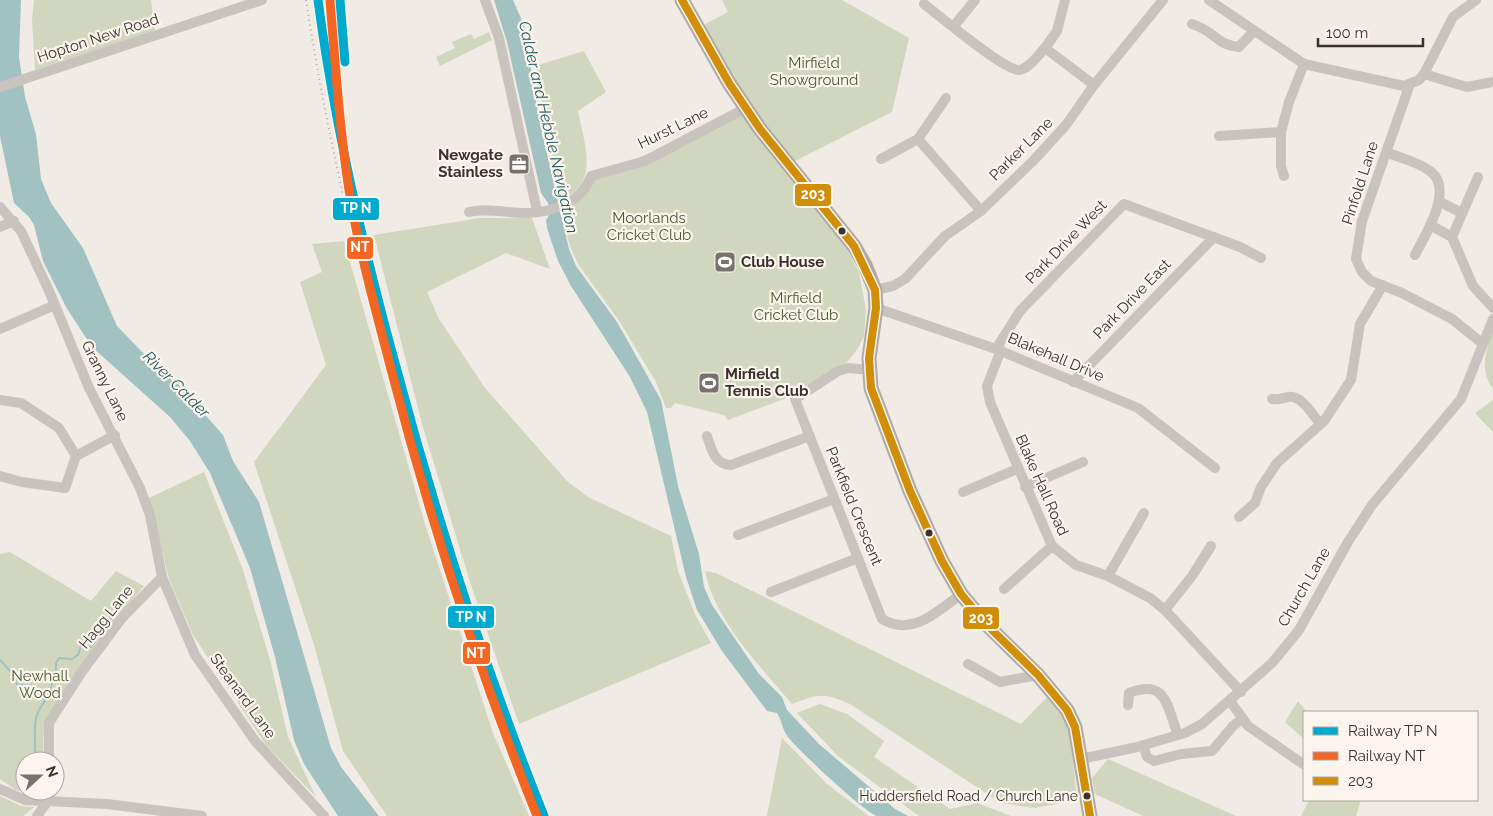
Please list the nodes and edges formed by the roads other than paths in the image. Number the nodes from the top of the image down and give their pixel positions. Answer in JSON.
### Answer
{"nodes":[{"id":1,"x":262,"y":0,"type":"edge"},
{"id":2,"x":485,"y":0,"type":"edge"},
{"id":3,"x":682,"y":0,"type":"edge"},
{"id":4,"x":975,"y":0,"type":"edge"},
{"id":5,"x":1065,"y":0,"type":"edge"},
{"id":6,"x":1209,"y":0,"type":"edge"},
{"id":7,"x":1476,"y":0,"type":"edge"},
{"id":8,"x":1157,"y":2,"type":"edge"},
{"id":9,"x":924,"y":4,"type":"dead end"},
{"id":10,"x":1192,"y":24,"type":"dead end"},
{"id":11,"x":954,"y":26,"type":"junction"},
{"id":12,"x":1253,"y":32,"type":"junction"},
{"id":13,"x":1045,"y":48,"type":"junction"},
{"id":14,"x":1304,"y":64,"type":"junction"},
{"id":15,"x":1418,"y":80,"type":"junction"},
{"id":16,"x":1493,"y":82,"type":"edge"},
{"id":17,"x":1094,"y":85,"type":"junction"},
{"id":18,"x":0,"y":87,"type":"edge"},
{"id":19,"x":946,"y":98,"type":"dead end"},
{"id":20,"x":746,"y":108,"type":"junction"},
{"id":21,"x":1226,"y":132,"type":"dead end"},
{"id":22,"x":1281,"y":132,"type":"junction"},
{"id":23,"x":918,"y":139,"type":"junction"},
{"id":24,"x":1388,"y":153,"type":"junction"},
{"id":25,"x":881,"y":159,"type":"dead end"},
{"id":26,"x":1284,"y":176,"type":"dead end"},
{"id":27,"x":1478,"y":177,"type":"dead end"},
{"id":28,"x":1440,"y":202,"type":"junction"},
{"id":29,"x":0,"y":207,"type":"edge"},
{"id":30,"x":540,"y":210,"type":"junction"},
{"id":31,"x":981,"y":210,"type":"junction"},
{"id":32,"x":470,"y":212,"type":"dead end"},
{"id":33,"x":1462,"y":213,"type":"junction"},
{"id":34,"x":14,"y":221,"type":"junction"},
{"id":35,"x":1430,"y":225,"type":"junction"},
{"id":36,"x":0,"y":227,"type":"edge"},
{"id":37,"x":1214,"y":237,"type":"junction"},
{"id":38,"x":1452,"y":237,"type":"junction"},
{"id":39,"x":1415,"y":255,"type":"dead end"},
{"id":40,"x":1261,"y":258,"type":"dead end"},
{"id":41,"x":1384,"y":284,"type":"junction"},
{"id":42,"x":875,"y":290,"type":"junction"},
{"id":43,"x":54,"y":305,"type":"junction"},
{"id":44,"x":876,"y":308,"type":"junction"},
{"id":45,"x":1493,"y":308,"type":"edge"},
{"id":46,"x":1493,"y":319,"type":"edge"},
{"id":47,"x":0,"y":330,"type":"edge"},
{"id":48,"x":1482,"y":343,"type":"junction"},
{"id":49,"x":998,"y":350,"type":"junction"},
{"id":50,"x":870,"y":370,"type":"junction"},
{"id":51,"x":1073,"y":382,"type":"junction"},
{"id":52,"x":1272,"y":399,"type":"dead end"},
{"id":53,"x":0,"y":400,"type":"edge"},
{"id":54,"x":1320,"y":424,"type":"junction"},
{"id":55,"x":114,"y":435,"type":"junction"},
{"id":56,"x":707,"y":436,"type":"dead end"},
{"id":57,"x":810,"y":436,"type":"junction"},
{"id":58,"x":76,"y":456,"type":"junction"},
{"id":59,"x":1083,"y":462,"type":"dead end"},
{"id":60,"x":1210,"y":466,"type":"dead end"},
{"id":61,"x":1017,"y":469,"type":"junction"},
{"id":62,"x":0,"y":476,"type":"edge"},
{"id":63,"x":1025,"y":487,"type":"junction"},
{"id":64,"x":962,"y":492,"type":"dead end"},
{"id":65,"x":834,"y":499,"type":"junction"},
{"id":66,"x":1144,"y":513,"type":"dead end"},
{"id":67,"x":1239,"y":517,"type":"dead end"},
{"id":68,"x":738,"y":535,"type":"dead end"},
{"id":69,"x":1052,"y":546,"type":"junction"},
{"id":70,"x":1211,"y":546,"type":"dead end"},
{"id":71,"x":858,"y":558,"type":"junction"},
{"id":72,"x":1108,"y":576,"type":"junction"},
{"id":73,"x":162,"y":577,"type":"junction"},
{"id":74,"x":1004,"y":589,"type":"dead end"},
{"id":75,"x":771,"y":592,"type":"dead end"},
{"id":76,"x":961,"y":594,"type":"junction"},
{"id":77,"x":1166,"y":610,"type":"junction"},
{"id":78,"x":968,"y":664,"type":"dead end"},
{"id":79,"x":1038,"y":675,"type":"junction"},
{"id":80,"x":1241,"y":692,"type":"junction"},
{"id":81,"x":1230,"y":701,"type":"junction"},
{"id":82,"x":1128,"y":705,"type":"dead end"},
{"id":83,"x":1242,"y":719,"type":"junction"},
{"id":84,"x":1178,"y":735,"type":"junction"},
{"id":85,"x":1143,"y":745,"type":"junction"},
{"id":86,"x":49,"y":751,"type":"edge"},
{"id":87,"x":1081,"y":759,"type":"junction"},
{"id":88,"x":1303,"y":763,"type":"edge"},
{"id":89,"x":0,"y":789,"type":"edge"},
{"id":90,"x":15,"y":796,"type":"edge"},
{"id":91,"x":65,"y":798,"type":"edge"},
{"id":92,"x":44,"y":801,"type":"edge"},
{"id":93,"x":37,"y":816,"type":"edge"},
{"id":94,"x":202,"y":816,"type":"edge"},
{"id":95,"x":324,"y":816,"type":"edge"},
{"id":96,"x":1090,"y":816,"type":"edge"}],
"edges":[{"from":1,"to":18,"type":"street","name":"Hopton New Road"},
{"from":2,"to":30,"type":"street"},
{"from":3,"to":20,"type":"highway"},
{"from":4,"to":11,"type":"street"},
{"from":5,"to":13,"type":"street"},
{"from":6,"to":12,"type":"street"},
{"from":7,"to":15,"type":"street","name":"Pinfold Lane"},
{"from":8,"to":17,"type":"street","name":"Parker Lane"},
{"from":9,"to":11,"type":"street"},
{"from":10,"to":12,"type":"street"},
{"from":11,"to":13,"type":"street"},
{"from":12,"to":14,"type":"street"},
{"from":13,"to":17,"type":"street"},
{"from":14,"to":15,"type":"street"},
{"from":14,"to":22,"type":"street"},
{"from":15,"to":16,"type":"street"},
{"from":15,"to":24,"type":"street","name":"Pinfold Lane"},
{"from":17,"to":31,"type":"street","name":"Parker Lane"},
{"from":19,"to":23,"type":"street"},
{"from":20,"to":30,"type":"street","name":"Hurst Lane"},
{"from":20,"to":42,"type":"highway"},
{"from":21,"to":22,"type":"street"},
{"from":22,"to":26,"type":"street"},
{"from":23,"to":25,"type":"street"},
{"from":23,"to":31,"type":"street"},
{"from":24,"to":28,"type":"street"},
{"from":24,"to":41,"type":"street","name":"Pinfold Lane"},
{"from":27,"to":33,"type":"street"},
{"from":28,"to":33,"type":"street"},
{"from":28,"to":35,"type":"street"},
{"from":29,"to":34,"type":"street","name":"Granny Lane"},
{"from":30,"to":32,"type":"street","name":"Hurst Lane"},
{"from":31,"to":42,"type":"street","name":"Parker Lane"},
{"from":33,"to":38,"type":"street"},
{"from":34,"to":36,"type":"street"},
{"from":34,"to":43,"type":"street","name":"Granny Lane"},
{"from":35,"to":38,"type":"street"},
{"from":35,"to":39,"type":"street"},
{"from":37,"to":40,"type":"street","name":"Park Drive West"},
{"from":37,"to":49,"type":"street","name":"Park Drive West"},
{"from":37,"to":51,"type":"street","name":"Park Drive East"},
{"from":38,"to":45,"type":"street"},
{"from":41,"to":48,"type":"street","name":"Pinfold Lane"},
{"from":41,"to":54,"type":"street"},
{"from":42,"to":44,"type":"highway"},
{"from":43,"to":47,"type":"street"},
{"from":43,"to":55,"type":"street","name":"Granny Lane"},
{"from":44,"to":49,"type":"street","name":"Blakehall Drive"},
{"from":44,"to":50,"type":"highway"},
{"from":46,"to":48,"type":"street","name":"Church Lane"},
{"from":48,"to":80,"type":"street","name":"Church Lane"},
{"from":49,"to":51,"type":"street","name":"Blakehall Drive"},
{"from":49,"to":61,"type":"street","name":"Blake Hall Road"},
{"from":50,"to":57,"type":"street","name":"Parkfield Crescent"},
{"from":50,"to":76,"type":"highway"},
{"from":51,"to":60,"type":"street","name":"Blakehall Drive"},
{"from":52,"to":54,"type":"street"},
{"from":53,"to":58,"type":"street"},
{"from":54,"to":67,"type":"street"},
{"from":55,"to":58,"type":"street"},
{"from":55,"to":73,"type":"street","name":"Granny Lane"},
{"from":56,"to":57,"type":"street"},
{"from":57,"to":65,"type":"street","name":"Parkfield Crescent"},
{"from":58,"to":62,"type":"street"},
{"from":59,"to":63,"type":"street"},
{"from":61,"to":63,"type":"street","name":"Blake Hall Road"},
{"from":61,"to":64,"type":"street"},
{"from":63,"to":69,"type":"street","name":"Blake Hall Road"},
{"from":65,"to":68,"type":"street"},
{"from":65,"to":71,"type":"street","name":"Parkfield Crescent"},
{"from":66,"to":72,"type":"street"},
{"from":69,"to":72,"type":"street","name":"Blake Hall Road"},
{"from":69,"to":74,"type":"street"},
{"from":70,"to":77,"type":"street"},
{"from":71,"to":75,"type":"street"},
{"from":71,"to":76,"type":"street","name":"Parkfield Crescent"},
{"from":72,"to":77,"type":"street","name":"Blake Hall Road"},
{"from":73,"to":86,"type":"street","name":"Hagg Lane"},
{"from":73,"to":95,"type":"street","name":"Steanard Lane"},
{"from":76,"to":79,"type":"highway"},
{"from":77,"to":80,"type":"street","name":"Blake Hall Road"},
{"from":78,"to":79,"type":"street"},
{"from":79,"to":87,"type":"highway"},
{"from":80,"to":81,"type":"street","name":"Church Lane"},
{"from":81,"to":83,"type":"street"},
{"from":81,"to":84,"type":"street","name":"Church Lane"},
{"from":82,"to":84,"type":"street"},
{"from":83,"to":85,"type":"street"},
{"from":83,"to":88,"type":"street"},
{"from":84,"to":85,"type":"street","name":"Church Lane"},
{"from":85,"to":87,"type":"street","name":"Church Lane"},
{"from":87,"to":96,"type":"highway"},
{"from":89,"to":90,"type":"street"},
{"from":91,"to":94,"type":"street"},
{"from":92,"to":93,"type":"street"}]}
